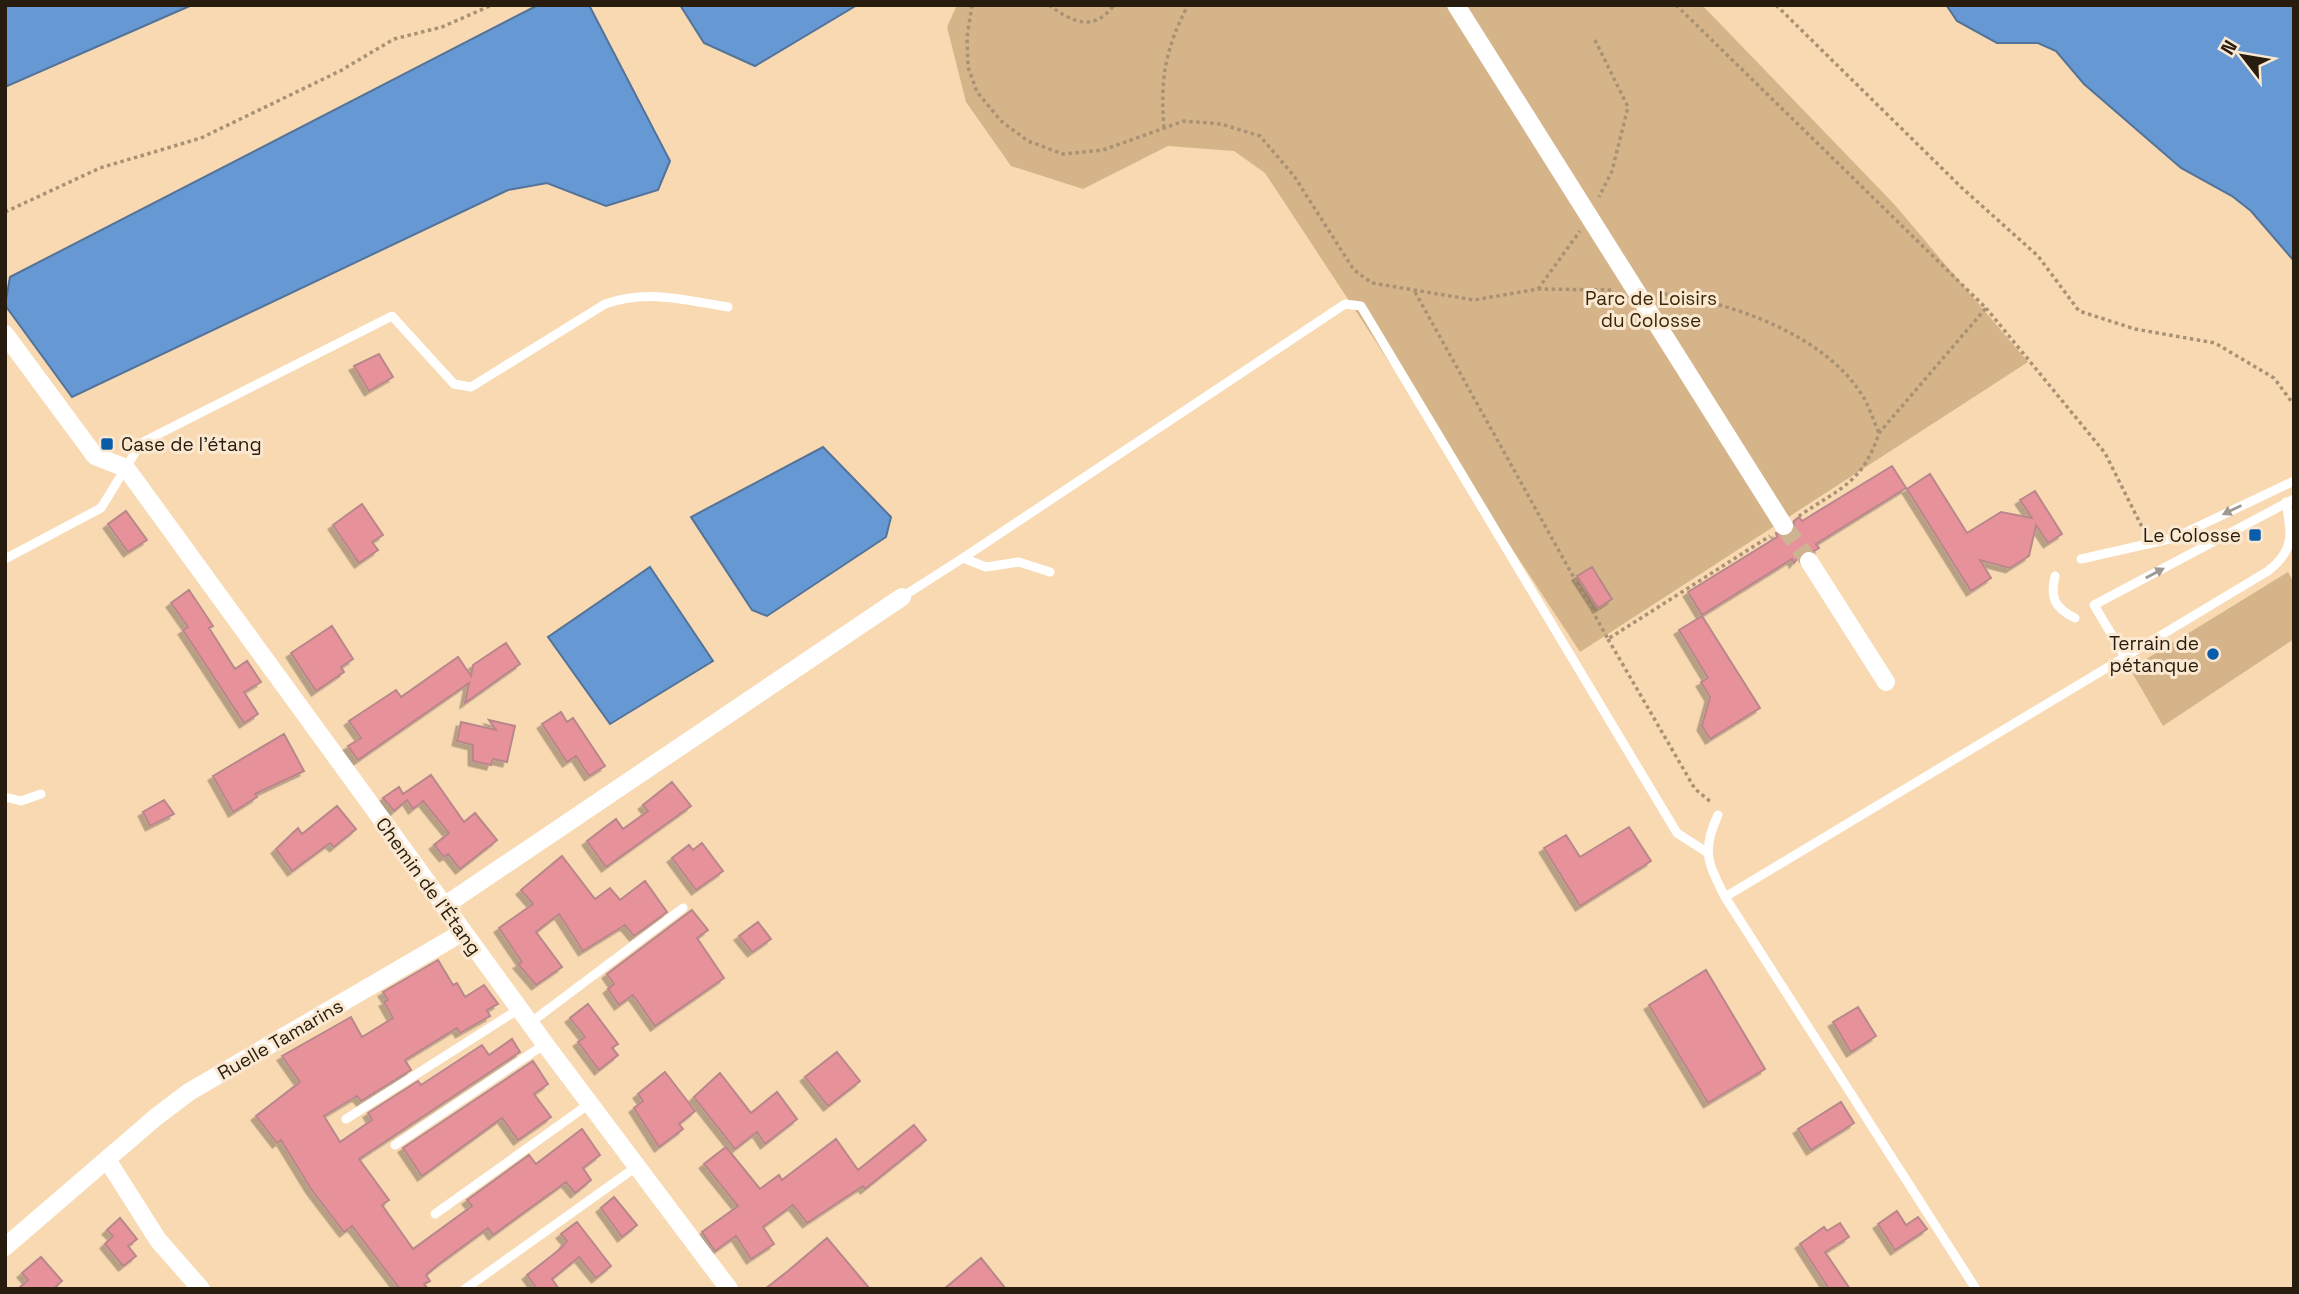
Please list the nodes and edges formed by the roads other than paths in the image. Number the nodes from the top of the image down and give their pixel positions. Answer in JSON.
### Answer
{"nodes":[{"id":1,"x":1456,"y":5,"type":"edge"},
{"id":2,"x":728,"y":307,"type":"dead end"},
{"id":3,"x":5,"y":334,"type":"edge"},
{"id":4,"x":130,"y":474,"type":"junction"},
{"id":5,"x":2294,"y":481,"type":"edge"},
{"id":6,"x":2290,"y":501,"type":"edge"},
{"id":7,"x":1784,"y":526,"type":"tunnel mouth"},
{"id":8,"x":963,"y":558,"type":"junction"},
{"id":9,"x":5,"y":559,"type":"edge"},
{"id":10,"x":2081,"y":559,"type":"dead end"},
{"id":11,"x":1809,"y":561,"type":"tunnel mouth"},
{"id":12,"x":1050,"y":572,"type":"dead end"},
{"id":13,"x":2054,"y":576,"type":"dead end"},
{"id":14,"x":902,"y":597,"type":"joint"},
{"id":15,"x":2075,"y":618,"type":"dead end"},
{"id":16,"x":2125,"y":657,"type":"junction"},
{"id":17,"x":1886,"y":682,"type":"dead end"},
{"id":18,"x":41,"y":794,"type":"dead end"},
{"id":19,"x":5,"y":797,"type":"edge"},
{"id":20,"x":1718,"y":815,"type":"dead end"},
{"id":21,"x":1708,"y":853,"type":"junction"},
{"id":22,"x":1725,"y":897,"type":"junction"},
{"id":23,"x":444,"y":906,"type":"junction"},
{"id":24,"x":683,"y":908,"type":"dead end"},
{"id":25,"x":463,"y":932,"type":"junction"},
{"id":26,"x":525,"y":1016,"type":"junction"},
{"id":27,"x":545,"y":1044,"type":"junction"},
{"id":28,"x":589,"y":1104,"type":"junction"},
{"id":29,"x":346,"y":1119,"type":"dead end"},
{"id":30,"x":395,"y":1145,"type":"dead end"},
{"id":31,"x":108,"y":1161,"type":"junction"},
{"id":32,"x":636,"y":1167,"type":"junction"},
{"id":33,"x":435,"y":1214,"type":"dead end"},
{"id":34,"x":5,"y":1247,"type":"edge"},
{"id":35,"x":201,"y":1289,"type":"edge"},
{"id":36,"x":465,"y":1289,"type":"edge"},
{"id":37,"x":729,"y":1289,"type":"edge"},
{"id":38,"x":1976,"y":1289,"type":"edge"}],
"edges":[{"from":1,"to":7,"type":"street"},
{"from":2,"to":4,"type":"lane"},
{"from":3,"to":4,"type":"street"},
{"from":4,"to":9,"type":"lane"},
{"from":4,"to":23,"type":"street","name":"Chemin de l'Étang"},
{"from":5,"to":10,"type":"lane","one_way":true},
{"from":6,"to":16,"type":"lane"},
{"from":16,"to":6,"type":"lane","one_way":true},
{"from":8,"to":12,"type":"lane"},
{"from":8,"to":14,"type":"lane"},
{"from":8,"to":21,"type":"lane"},
{"from":11,"to":17,"type":"street"},
{"from":13,"to":15,"type":"lane"},
{"from":14,"to":23,"type":"street"},
{"from":16,"to":22,"type":"lane"},
{"from":18,"to":19,"type":"lane"},
{"from":20,"to":21,"type":"lane"},
{"from":21,"to":22,"type":"lane"},
{"from":22,"to":38,"type":"lane"},
{"from":23,"to":25,"type":"street","name":"Chemin de l'Étang"},
{"from":24,"to":26,"type":"lane"},
{"from":25,"to":26,"type":"street","name":"Chemin de l'Étang"},
{"from":25,"to":31,"type":"street","name":"Ruelle Tamarins"},
{"from":26,"to":27,"type":"street","name":"Chemin de l'Étang"},
{"from":26,"to":29,"type":"lane"},
{"from":27,"to":28,"type":"street","name":"Chemin de l'Étang"},
{"from":27,"to":30,"type":"lane"},
{"from":28,"to":32,"type":"street","name":"Chemin de l'Étang"},
{"from":28,"to":33,"type":"lane"},
{"from":31,"to":34,"type":"street","name":"Ruelle Tamarins"},
{"from":31,"to":35,"type":"street"},
{"from":32,"to":36,"type":"lane"},
{"from":32,"to":37,"type":"street","name":"Chemin de l'Étang"}]}
